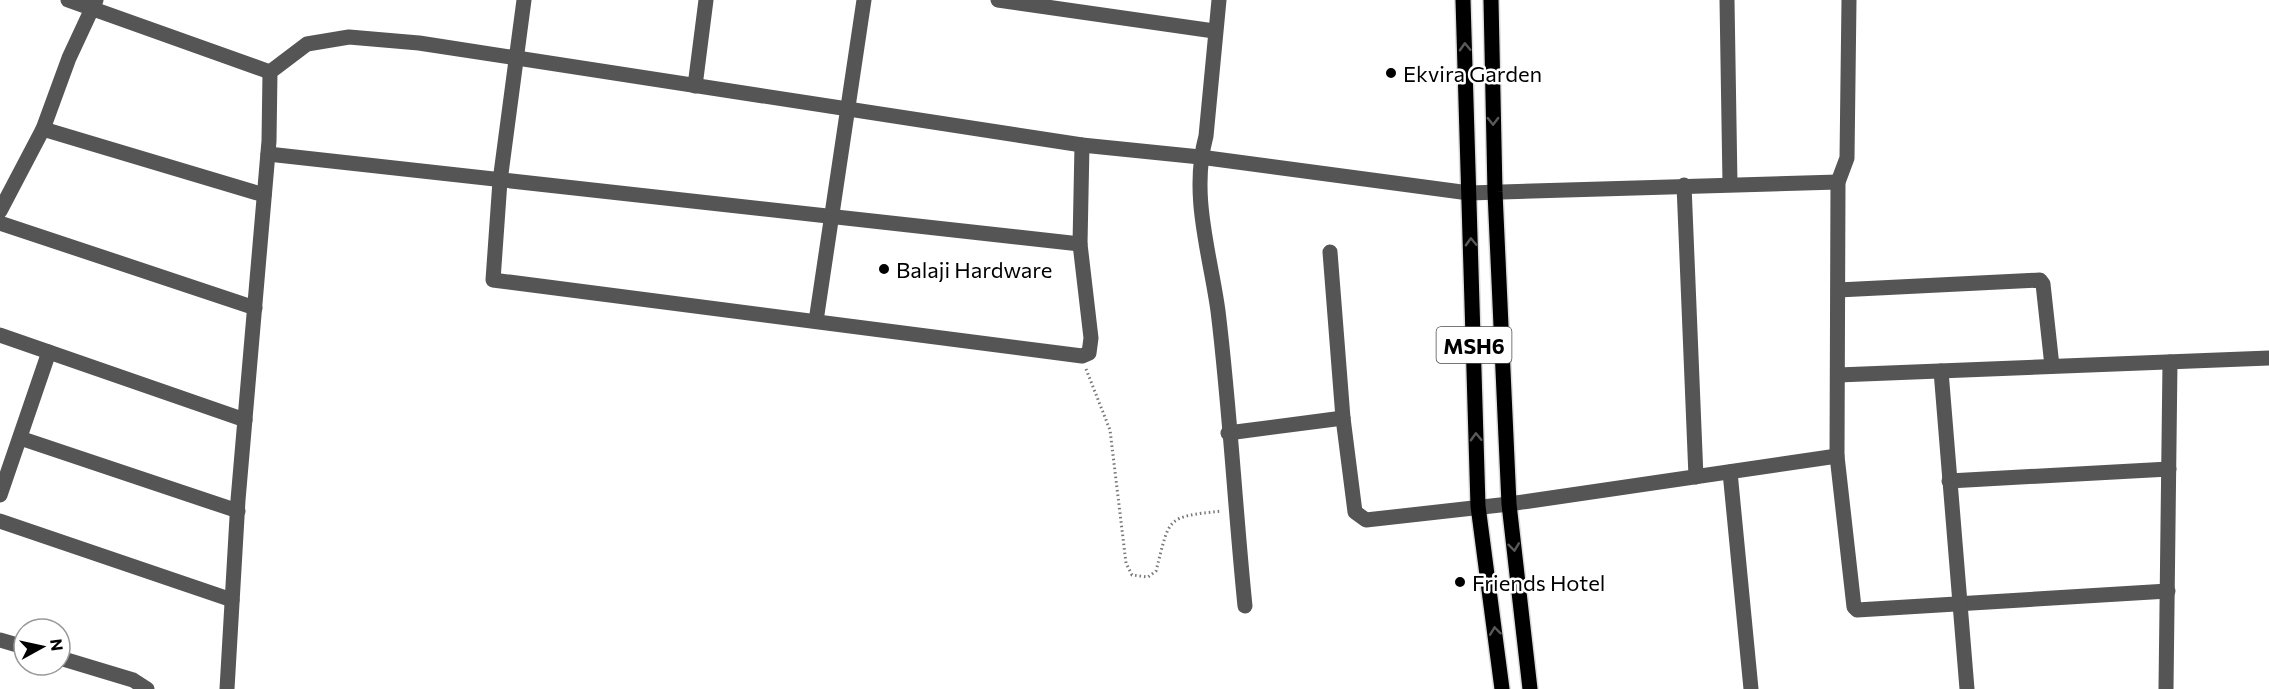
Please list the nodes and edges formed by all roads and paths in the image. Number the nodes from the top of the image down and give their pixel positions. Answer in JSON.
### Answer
{"nodes":[{"id":1,"x":68,"y":0,"type":"edge"},
{"id":2,"x":524,"y":0,"type":"edge"},
{"id":3,"x":706,"y":0,"type":"edge"},
{"id":4,"x":864,"y":0,"type":"edge"},
{"id":5,"x":998,"y":0,"type":"edge"},
{"id":6,"x":1219,"y":0,"type":"edge"},
{"id":7,"x":1463,"y":0,"type":"edge"},
{"id":8,"x":1491,"y":0,"type":"edge"},
{"id":9,"x":1727,"y":0,"type":"edge"},
{"id":10,"x":1849,"y":0,"type":"edge"},
{"id":11,"x":95,"y":4,"type":"edge"},
{"id":12,"x":1214,"y":30,"type":"junction"},
{"id":13,"x":516,"y":59,"type":"junction"},
{"id":14,"x":270,"y":72,"type":"junction"},
{"id":15,"x":694,"y":86,"type":"junction"},
{"id":16,"x":848,"y":108,"type":"junction"},
{"id":17,"x":43,"y":129,"type":"junction"},
{"id":18,"x":1082,"y":145,"type":"junction"},
{"id":19,"x":268,"y":153,"type":"junction"},
{"id":20,"x":1200,"y":157,"type":"junction"},
{"id":21,"x":500,"y":181,"type":"junction"},
{"id":22,"x":1838,"y":182,"type":"junction"},
{"id":23,"x":1730,"y":184,"type":"junction"},
{"id":24,"x":1684,"y":185,"type":"junction"},
{"id":25,"x":1495,"y":192,"type":"junction"},
{"id":26,"x":1469,"y":193,"type":"junction"},
{"id":27,"x":264,"y":195,"type":"junction"},
{"id":28,"x":0,"y":211,"type":"edge"},
{"id":29,"x":832,"y":217,"type":"junction"},
{"id":30,"x":0,"y":222,"type":"edge"},
{"id":31,"x":1080,"y":244,"type":"junction"},
{"id":32,"x":1330,"y":252,"type":"dead end"},
{"id":33,"x":1838,"y":290,"type":"junction"},
{"id":34,"x":255,"y":308,"type":"junction"},
{"id":35,"x":816,"y":321,"type":"junction"},
{"id":36,"x":0,"y":335,"type":"edge"},
{"id":37,"x":49,"y":352,"type":"junction"},
{"id":38,"x":1082,"y":356,"type":"junction"},
{"id":39,"x":2269,"y":358,"type":"edge"},
{"id":40,"x":2170,"y":362,"type":"junction"},
{"id":41,"x":2052,"y":366,"type":"junction"},
{"id":42,"x":1941,"y":371,"type":"junction"},
{"id":43,"x":1838,"y":375,"type":"junction"},
{"id":44,"x":1343,"y":418,"type":"junction"},
{"id":45,"x":245,"y":420,"type":"junction"},
{"id":46,"x":1228,"y":433,"type":"junction"},
{"id":47,"x":20,"y":438,"type":"junction"},
{"id":48,"x":1838,"y":456,"type":"junction"},
{"id":49,"x":2169,"y":469,"type":"junction"},
{"id":50,"x":1730,"y":472,"type":"junction"},
{"id":51,"x":1696,"y":477,"type":"junction"},
{"id":52,"x":1949,"y":481,"type":"junction"},
{"id":53,"x":0,"y":495,"type":"edge"},
{"id":54,"x":1509,"y":504,"type":"junction"},
{"id":55,"x":1478,"y":506,"type":"junction"},
{"id":56,"x":1236,"y":509,"type":"junction"},
{"id":57,"x":238,"y":511,"type":"junction"},
{"id":58,"x":0,"y":521,"type":"edge"},
{"id":59,"x":2168,"y":591,"type":"junction"},
{"id":60,"x":232,"y":600,"type":"junction"},
{"id":61,"x":1961,"y":603,"type":"junction"},
{"id":62,"x":1245,"y":606,"type":"dead end"},
{"id":63,"x":72,"y":662,"type":"edge"},
{"id":64,"x":147,"y":689,"type":"edge"},
{"id":65,"x":227,"y":689,"type":"edge"},
{"id":66,"x":1502,"y":689,"type":"edge"},
{"id":67,"x":1530,"y":689,"type":"edge"},
{"id":68,"x":1750,"y":689,"type":"edge"},
{"id":69,"x":1967,"y":689,"type":"edge"},
{"id":70,"x":2166,"y":689,"type":"edge"}],
"edges":[{"from":1,"to":11,"type":"street"},
{"from":2,"to":13,"type":"street"},
{"from":3,"to":15,"type":"street"},
{"from":4,"to":16,"type":"street"},
{"from":5,"to":12,"type":"street"},
{"from":6,"to":12,"type":"street"},
{"from":26,"to":7,"type":"main road","number":"MSH6","one_way":true},
{"from":8,"to":25,"type":"main road","number":"MSH6","one_way":true},
{"from":9,"to":23,"type":"street"},
{"from":10,"to":22,"type":"street"},
{"from":11,"to":14,"type":"street"},
{"from":11,"to":17,"type":"street"},
{"from":12,"to":20,"type":"street"},
{"from":13,"to":14,"type":"street"},
{"from":13,"to":15,"type":"street"},
{"from":13,"to":21,"type":"street"},
{"from":14,"to":19,"type":"street"},
{"from":15,"to":16,"type":"street"},
{"from":16,"to":18,"type":"street"},
{"from":16,"to":29,"type":"street"},
{"from":17,"to":27,"type":"street"},
{"from":17,"to":28,"type":"street"},
{"from":18,"to":20,"type":"street"},
{"from":18,"to":31,"type":"street"},
{"from":19,"to":21,"type":"street"},
{"from":19,"to":27,"type":"street"},
{"from":20,"to":26,"type":"street"},
{"from":20,"to":46,"type":"street"},
{"from":21,"to":29,"type":"street"},
{"from":21,"to":35,"type":"street"},
{"from":22,"to":23,"type":"street"},
{"from":22,"to":33,"type":"street"},
{"from":23,"to":24,"type":"street"},
{"from":24,"to":25,"type":"street"},
{"from":24,"to":51,"type":"street"},
{"from":25,"to":26,"type":"street"},
{"from":25,"to":54,"type":"main road","number":"MSH6"},
{"from":55,"to":26,"type":"main road","number":"MSH6","one_way":true},
{"from":27,"to":34,"type":"street"},
{"from":29,"to":31,"type":"street"},
{"from":29,"to":35,"type":"street"},
{"from":30,"to":34,"type":"street"},
{"from":31,"to":38,"type":"street"},
{"from":32,"to":44,"type":"street"},
{"from":33,"to":41,"type":"street"},
{"from":33,"to":43,"type":"street"},
{"from":34,"to":45,"type":"street"},
{"from":35,"to":38,"type":"street"},
{"from":36,"to":37,"type":"street"},
{"from":37,"to":45,"type":"street"},
{"from":37,"to":47,"type":"street"},
{"from":38,"to":56,"type":"path"},
{"from":39,"to":40,"type":"street"},
{"from":40,"to":41,"type":"street"},
{"from":40,"to":49,"type":"street"},
{"from":41,"to":42,"type":"street"},
{"from":42,"to":43,"type":"street"},
{"from":42,"to":52,"type":"street"},
{"from":43,"to":48,"type":"street"},
{"from":44,"to":46,"type":"street"},
{"from":44,"to":55,"type":"street"},
{"from":45,"to":57,"type":"street"},
{"from":46,"to":56,"type":"street"},
{"from":47,"to":53,"type":"street"},
{"from":47,"to":57,"type":"street"},
{"from":48,"to":50,"type":"street"},
{"from":48,"to":61,"type":"street"},
{"from":49,"to":52,"type":"street"},
{"from":49,"to":59,"type":"street"},
{"from":50,"to":51,"type":"street"},
{"from":50,"to":68,"type":"street"},
{"from":51,"to":54,"type":"street"},
{"from":52,"to":61,"type":"street"},
{"from":54,"to":55,"type":"street"},
{"from":54,"to":67,"type":"main road","number":"MSH6","one_way":true},
{"from":66,"to":55,"type":"main road","number":"MSH6","one_way":true},
{"from":56,"to":62,"type":"street"},
{"from":57,"to":60,"type":"street"},
{"from":58,"to":60,"type":"street"},
{"from":59,"to":61,"type":"street"},
{"from":59,"to":70,"type":"street"},
{"from":60,"to":65,"type":"street"},
{"from":61,"to":69,"type":"street"},
{"from":63,"to":64,"type":"street"}]}
